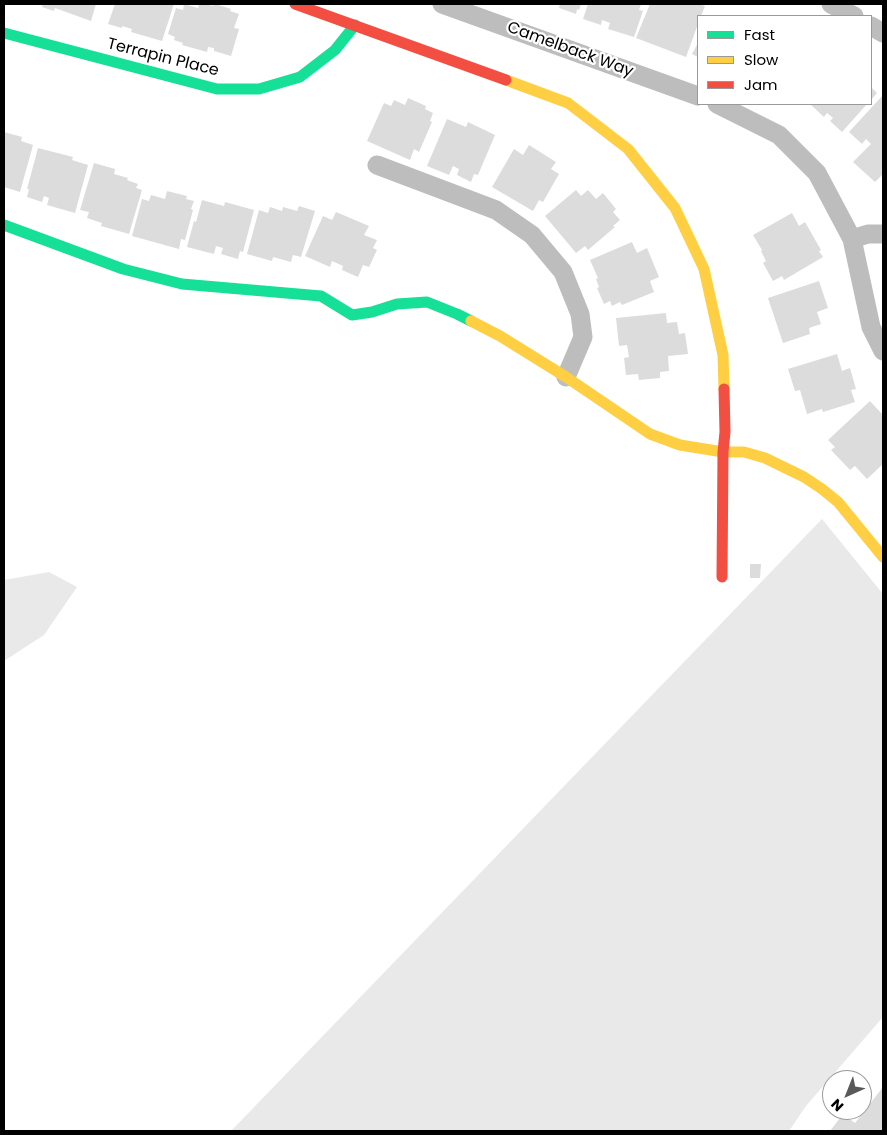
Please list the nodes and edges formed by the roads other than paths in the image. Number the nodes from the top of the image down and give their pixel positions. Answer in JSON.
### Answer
{"nodes":[{"id":1,"x":295,"y":4,"type":"edge"},
{"id":2,"x":442,"y":4,"type":"edge"},
{"id":3,"x":831,"y":4,"type":"edge"},
{"id":4,"x":852,"y":15,"type":"edge"},
{"id":5,"x":355,"y":25,"type":"junction"},
{"id":6,"x":872,"y":27,"type":"edge"},
{"id":7,"x":4,"y":33,"type":"edge"},
{"id":8,"x":883,"y":33,"type":"edge"},
{"id":9,"x":697,"y":96,"type":"edge"},
{"id":10,"x":719,"y":105,"type":"edge"},
{"id":11,"x":377,"y":165,"type":"dead end"},
{"id":12,"x":4,"y":225,"type":"edge"},
{"id":13,"x":883,"y":234,"type":"edge"},
{"id":14,"x":852,"y":239,"type":"junction"},
{"id":15,"x":883,"y":351,"type":"edge"},
{"id":16,"x":566,"y":377,"type":"junction"},
{"id":17,"x":723,"y":452,"type":"junction"},
{"id":18,"x":883,"y":558,"type":"edge"},
{"id":19,"x":722,"y":577,"type":"dead end"}],
"edges":[{"from":1,"to":5,"type":"street"},
{"from":2,"to":9,"type":"street","name":"Camelback Way"},
{"from":3,"to":4,"type":"street"},
{"from":5,"to":7,"type":"street","name":"Terrapin Place"},
{"from":5,"to":17,"type":"street"},
{"from":6,"to":8,"type":"street"},
{"from":10,"to":14,"type":"street"},
{"from":11,"to":16,"type":"street"},
{"from":12,"to":16,"type":"street"},
{"from":13,"to":14,"type":"street"},
{"from":14,"to":15,"type":"street"},
{"from":16,"to":17,"type":"street"},
{"from":17,"to":18,"type":"street"},
{"from":17,"to":19,"type":"street"}]}
